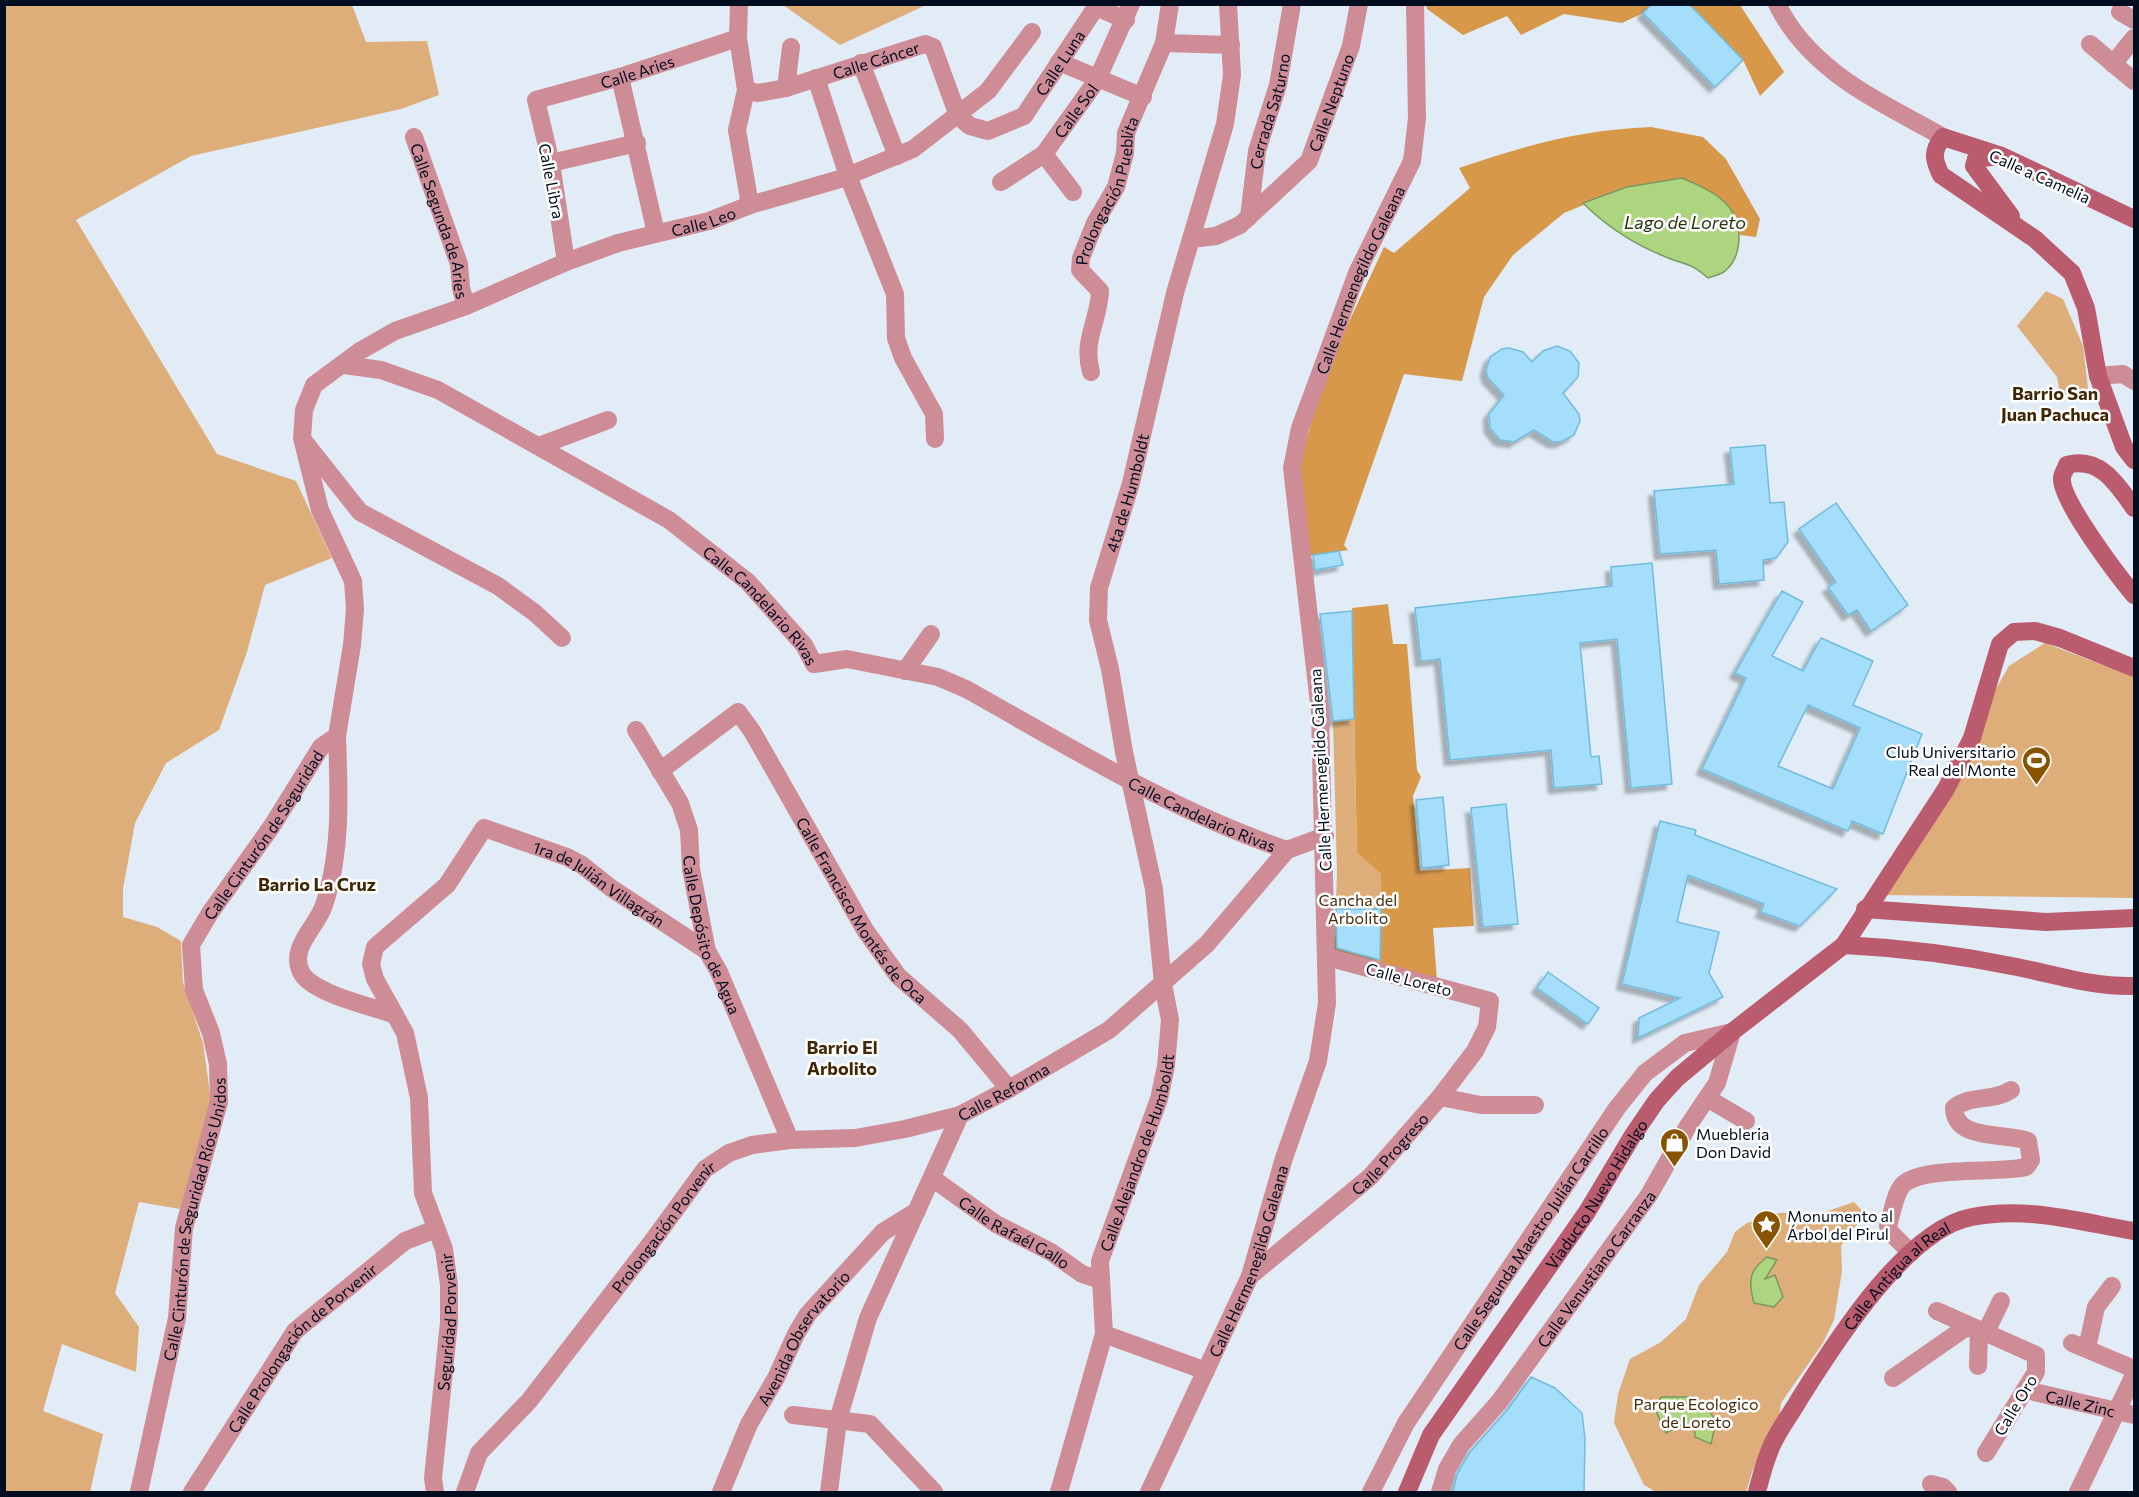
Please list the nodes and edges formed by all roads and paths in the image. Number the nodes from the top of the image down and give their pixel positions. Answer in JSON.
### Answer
{"nodes":[{"id":1,"x":739,"y":4,"type":"edge"},
{"id":2,"x":1170,"y":4,"type":"edge"},
{"id":3,"x":1228,"y":4,"type":"edge"},
{"id":4,"x":1292,"y":4,"type":"edge"},
{"id":5,"x":1359,"y":4,"type":"edge"},
{"id":6,"x":1415,"y":4,"type":"edge"},
{"id":7,"x":1777,"y":4,"type":"edge"},
{"id":8,"x":1129,"y":12,"type":"edge"},
{"id":9,"x":1032,"y":32,"type":"dead end"},
{"id":10,"x":738,"y":38,"type":"junction"},
{"id":11,"x":2134,"y":38,"type":"edge"},
{"id":12,"x":1164,"y":43,"type":"junction"},
{"id":13,"x":2090,"y":44,"type":"dead end"},
{"id":14,"x":1231,"y":45,"type":"junction"},
{"id":15,"x":790,"y":47,"type":"dead end"},
{"id":16,"x":1059,"y":62,"type":"junction"},
{"id":17,"x":861,"y":63,"type":"junction"},
{"id":18,"x":2113,"y":64,"type":"junction"},
{"id":19,"x":620,"y":77,"type":"junction"},
{"id":20,"x":816,"y":78,"type":"junction"},
{"id":21,"x":1097,"y":80,"type":"junction"},
{"id":22,"x":2134,"y":81,"type":"edge"},
{"id":23,"x":786,"y":88,"type":"junction"},
{"id":24,"x":746,"y":90,"type":"junction"},
{"id":25,"x":1143,"y":97,"type":"junction"},
{"id":26,"x":536,"y":100,"type":"joint"},
{"id":27,"x":958,"y":116,"type":"junction"},
{"id":28,"x":414,"y":137,"type":"dead end"},
{"id":29,"x":1943,"y":137,"type":"junction"},
{"id":30,"x":637,"y":143,"type":"junction"},
{"id":31,"x":1044,"y":154,"type":"junction"},
{"id":32,"x":897,"y":156,"type":"junction"},
{"id":33,"x":2002,"y":156,"type":"junction"},
{"id":34,"x":551,"y":163,"type":"junction"},
{"id":35,"x":848,"y":176,"type":"junction"},
{"id":36,"x":1001,"y":182,"type":"dead end"},
{"id":37,"x":1073,"y":192,"type":"dead end"},
{"id":38,"x":750,"y":205,"type":"junction"},
{"id":39,"x":1249,"y":217,"type":"junction"},
{"id":40,"x":2134,"y":219,"type":"edge"},
{"id":41,"x":2017,"y":226,"type":"junction"},
{"id":42,"x":656,"y":233,"type":"junction"},
{"id":43,"x":1191,"y":239,"type":"junction"},
{"id":44,"x":566,"y":262,"type":"junction"},
{"id":45,"x":466,"y":306,"type":"junction"},
{"id":46,"x":344,"y":364,"type":"junction"},
{"id":47,"x":1090,"y":372,"type":"dead end"},
{"id":48,"x":2097,"y":376,"type":"junction"},
{"id":49,"x":2134,"y":381,"type":"edge"},
{"id":50,"x":608,"y":420,"type":"dead end"},
{"id":51,"x":302,"y":438,"type":"junction"},
{"id":52,"x":935,"y":439,"type":"dead end"},
{"id":53,"x":539,"y":446,"type":"junction"},
{"id":54,"x":2134,"y":460,"type":"edge"},
{"id":55,"x":2134,"y":508,"type":"edge"},
{"id":56,"x":2134,"y":596,"type":"edge"},
{"id":57,"x":931,"y":634,"type":"dead end"},
{"id":58,"x":562,"y":638,"type":"dead end"},
{"id":59,"x":2134,"y":668,"type":"edge"},
{"id":60,"x":904,"y":671,"type":"junction"},
{"id":61,"x":636,"y":730,"type":"dead end"},
{"id":62,"x":337,"y":736,"type":"junction"},
{"id":63,"x":660,"y":771,"type":"junction"},
{"id":64,"x":1131,"y":780,"type":"junction"},
{"id":65,"x":484,"y":828,"type":"joint"},
{"id":66,"x":1325,"y":836,"type":"junction"},
{"id":67,"x":1287,"y":850,"type":"junction"},
{"id":68,"x":1865,"y":909,"type":"junction"},
{"id":69,"x":2134,"y":918,"type":"edge"},
{"id":70,"x":191,"y":945,"type":"joint"},
{"id":71,"x":1844,"y":945,"type":"junction"},
{"id":72,"x":707,"y":951,"type":"junction"},
{"id":73,"x":1327,"y":957,"type":"junction"},
{"id":74,"x":1162,"y":984,"type":"junction"},
{"id":75,"x":2134,"y":986,"type":"edge"},
{"id":76,"x":1490,"y":1001,"type":"joint"},
{"id":77,"x":395,"y":1015,"type":"junction"},
{"id":78,"x":1732,"y":1032,"type":"junction"},
{"id":79,"x":1009,"y":1089,"type":"junction"},
{"id":80,"x":2012,"y":1090,"type":"dead end"},
{"id":81,"x":1440,"y":1097,"type":"junction"},
{"id":82,"x":1707,"y":1098,"type":"junction"},
{"id":83,"x":1535,"y":1105,"type":"dead end"},
{"id":84,"x":960,"y":1115,"type":"junction"},
{"id":85,"x":1746,"y":1121,"type":"dead end"},
{"id":86,"x":790,"y":1140,"type":"junction"},
{"id":87,"x":932,"y":1178,"type":"junction"},
{"id":88,"x":917,"y":1211,"type":"junction"},
{"id":89,"x":436,"y":1229,"type":"junction"},
{"id":90,"x":2134,"y":1230,"type":"edge"},
{"id":91,"x":1911,"y":1252,"type":"junction"},
{"id":92,"x":1250,"y":1276,"type":"junction"},
{"id":93,"x":1101,"y":1280,"type":"junction"},
{"id":94,"x":2112,"y":1286,"type":"dead end"},
{"id":95,"x":2001,"y":1301,"type":"dead end"},
{"id":96,"x":1938,"y":1311,"type":"dead end"},
{"id":97,"x":1979,"y":1330,"type":"junction"},
{"id":98,"x":1104,"y":1334,"type":"junction"},
{"id":99,"x":1978,"y":1366,"type":"dead end"},
{"id":100,"x":2134,"y":1369,"type":"edge"},
{"id":101,"x":1206,"y":1371,"type":"junction"},
{"id":102,"x":2134,"y":1375,"type":"edge"},
{"id":103,"x":1893,"y":1378,"type":"dead end"},
{"id":104,"x":2026,"y":1390,"type":"junction"},
{"id":105,"x":2126,"y":1413,"type":"edge"},
{"id":106,"x":793,"y":1415,"type":"dead end"},
{"id":107,"x":838,"y":1420,"type":"junction"},
{"id":108,"x":1986,"y":1452,"type":"dead end"},
{"id":109,"x":1931,"y":1484,"type":"dead end"},
{"id":110,"x":139,"y":1492,"type":"edge"},
{"id":111,"x":192,"y":1492,"type":"edge"},
{"id":112,"x":435,"y":1492,"type":"edge"},
{"id":113,"x":465,"y":1492,"type":"edge"},
{"id":114,"x":721,"y":1492,"type":"edge"},
{"id":115,"x":829,"y":1492,"type":"edge"},
{"id":116,"x":934,"y":1492,"type":"edge"},
{"id":117,"x":1059,"y":1492,"type":"edge"},
{"id":118,"x":1149,"y":1492,"type":"edge"},
{"id":119,"x":1371,"y":1492,"type":"edge"},
{"id":120,"x":1407,"y":1492,"type":"edge"},
{"id":121,"x":1440,"y":1492,"type":"edge"},
{"id":122,"x":1756,"y":1492,"type":"edge"},
{"id":123,"x":1948,"y":1492,"type":"edge"},
{"id":124,"x":2078,"y":1492,"type":"edge"}],
"edges":[{"from":1,"to":10,"type":"street"},
{"from":2,"to":12,"type":"street","name":"Prolongación Pueblita"},
{"from":3,"to":14,"type":"street","name":"4ta de Humboldt"},
{"from":4,"to":39,"type":"street","name":"Cerrada Saturno"},
{"from":5,"to":39,"type":"street","name":"Calle Neptuno"},
{"from":6,"to":66,"type":"street","name":"Calle Hermenegildo Galeana"},
{"from":7,"to":29,"type":"street"},
{"from":8,"to":16,"type":"street","name":"Calle Luna"},
{"from":8,"to":21,"type":"street","name":"Calle Sol"},
{"from":9,"to":27,"type":"street","name":"Calle Leo"},
{"from":10,"to":19,"type":"street","name":"Calle Aries"},
{"from":10,"to":24,"type":"street"},
{"from":11,"to":18,"type":"street"},
{"from":12,"to":14,"type":"street"},
{"from":12,"to":25,"type":"street","name":"Prolongación Pueblita"},
{"from":13,"to":18,"type":"street"},
{"from":14,"to":43,"type":"street","name":"4ta de Humboldt"},
{"from":15,"to":23,"type":"street"},
{"from":16,"to":21,"type":"street"},
{"from":16,"to":27,"type":"street","name":"Calle Luna"},
{"from":17,"to":20,"type":"street","name":"Calle Cáncer"},
{"from":17,"to":27,"type":"street","name":"Calle Cáncer"},
{"from":17,"to":32,"type":"street"},
{"from":18,"to":22,"type":"street"},
{"from":19,"to":26,"type":"street","name":"Calle Aries"},
{"from":19,"to":30,"type":"street"},
{"from":20,"to":23,"type":"street","name":"Calle Cáncer"},
{"from":20,"to":35,"type":"street"},
{"from":21,"to":25,"type":"street"},
{"from":21,"to":31,"type":"street","name":"Calle Sol"},
{"from":23,"to":24,"type":"street","name":"Calle Cáncer"},
{"from":24,"to":38,"type":"street"},
{"from":25,"to":47,"type":"street","name":"Prolongación Pueblita"},
{"from":26,"to":34,"type":"street","name":"Calle Libra"},
{"from":27,"to":32,"type":"street","name":"Calle Leo"},
{"from":28,"to":45,"type":"street","name":"Calle Segunda de Aries"},
{"from":29,"to":33,"type":"main road","name":"Calle a Camelia"},
{"from":29,"to":41,"type":"main road"},
{"from":30,"to":34,"type":"street"},
{"from":30,"to":42,"type":"street"},
{"from":31,"to":36,"type":"street","name":"Calle Sol"},
{"from":31,"to":37,"type":"street"},
{"from":32,"to":35,"type":"street","name":"Calle Leo"},
{"from":33,"to":40,"type":"main road","name":"Calle a Camelia"},
{"from":33,"to":41,"type":"main road"},
{"from":34,"to":44,"type":"street","name":"Calle Libra"},
{"from":35,"to":38,"type":"street","name":"Calle Leo"},
{"from":35,"to":52,"type":"street"},
{"from":38,"to":42,"type":"street","name":"Calle Leo"},
{"from":39,"to":43,"type":"street","name":"Calle Neptuno"},
{"from":41,"to":48,"type":"main road"},
{"from":42,"to":44,"type":"street","name":"Calle Leo"},
{"from":43,"to":64,"type":"street","name":"4ta de Humboldt"},
{"from":44,"to":45,"type":"street","name":"Calle Leo"},
{"from":45,"to":46,"type":"street","name":"Calle Leo"},
{"from":46,"to":51,"type":"street"},
{"from":46,"to":53,"type":"street","name":"Calle Candelario Rivas"},
{"from":48,"to":49,"type":"street"},
{"from":48,"to":54,"type":"main road"},
{"from":50,"to":53,"type":"street"},
{"from":51,"to":58,"type":"street"},
{"from":51,"to":62,"type":"street"},
{"from":53,"to":60,"type":"street","name":"Calle Candelario Rivas"},
{"from":55,"to":56,"type":"main road"},
{"from":57,"to":60,"type":"street"},
{"from":59,"to":68,"type":"main road"},
{"from":60,"to":64,"type":"street","name":"Calle Candelario Rivas"},
{"from":61,"to":63,"type":"street","name":"Calle Depósito de Agua"},
{"from":62,"to":70,"type":"street","name":"Calle Cinturón de Seguridad"},
{"from":62,"to":77,"type":"street"},
{"from":63,"to":72,"type":"street","name":"Calle Depósito de Agua"},
{"from":63,"to":79,"type":"street","name":"Calle Francisco Montés de Oca"},
{"from":64,"to":67,"type":"street","name":"Calle Candelario Rivas"},
{"from":64,"to":74,"type":"street","name":"4ta de Humboldt"},
{"from":65,"to":72,"type":"street","name":"1ra de Julián Villagrán"},
{"from":65,"to":77,"type":"street","name":"Seguridad Porvenir"},
{"from":66,"to":67,"type":"street","name":"Calle Reforma"},
{"from":66,"to":73,"type":"street","name":"Calle Hermenegildo Galeana"},
{"from":67,"to":74,"type":"street","name":"Calle Reforma"},
{"from":68,"to":69,"type":"main road"},
{"from":68,"to":71,"type":"main road"},
{"from":70,"to":110,"type":"street","name":"Calle Cinturón de Seguridad Ríos Unidos"},
{"from":71,"to":75,"type":"main road"},
{"from":71,"to":78,"type":"main road","name":"Viaducto Nuevo Hidalgo"},
{"from":72,"to":86,"type":"street","name":"Calle Depósito de Agua"},
{"from":73,"to":76,"type":"street","name":"Calle Loreto"},
{"from":73,"to":92,"type":"street","name":"Calle Hermenegildo Galeana"},
{"from":74,"to":79,"type":"street","name":"Calle Reforma"},
{"from":74,"to":93,"type":"street","name":"Calle Alejandro de Humboldt"},
{"from":76,"to":81,"type":"street","name":"Calle Progreso"},
{"from":77,"to":89,"type":"street","name":"Seguridad Porvenir"},
{"from":78,"to":82,"type":"street","name":"Calle Venustiano Carranza"},
{"from":78,"to":119,"type":"street","name":"Calle Segunda Maestro Julián Carrillo"},
{"from":78,"to":120,"type":"main road","name":"Viaducto Nuevo Hidalgo"},
{"from":79,"to":84,"type":"street","name":"Calle Reforma"},
{"from":80,"to":91,"type":"street"},
{"from":81,"to":83,"type":"street"},
{"from":81,"to":92,"type":"street","name":"Calle Progreso"},
{"from":82,"to":85,"type":"street"},
{"from":82,"to":121,"type":"street","name":"Calle Venustiano Carranza"},
{"from":84,"to":86,"type":"street","name":"Prolongación Porvenir"},
{"from":84,"to":87,"type":"street","name":"Calle Reforma"},
{"from":86,"to":113,"type":"street","name":"Prolongación Porvenir"},
{"from":87,"to":88,"type":"street","name":"Calle Reforma"},
{"from":87,"to":93,"type":"street","name":"Calle Rafaél Gallo"},
{"from":88,"to":107,"type":"street","name":"Calle Reforma"},
{"from":88,"to":114,"type":"street","name":"Avenida Observatorio"},
{"from":89,"to":111,"type":"street","name":"Calle Prolongación de Porvenir"},
{"from":89,"to":112,"type":"street","name":"Seguridad Porvenir"},
{"from":90,"to":91,"type":"main road","name":"Calle Antigua al Real"},
{"from":91,"to":122,"type":"main road","name":"Calle Antigua al Real"},
{"from":92,"to":101,"type":"street","name":"Calle Hermenegildo Galeana"},
{"from":93,"to":98,"type":"street","name":"Calle Alejandro de Humboldt"},
{"from":94,"to":100,"type":"street"},
{"from":95,"to":97,"type":"street"},
{"from":96,"to":97,"type":"street"},
{"from":97,"to":99,"type":"street"},
{"from":97,"to":103,"type":"street"},
{"from":97,"to":104,"type":"street","name":"Calle Oro"},
{"from":98,"to":101,"type":"street"},
{"from":98,"to":117,"type":"street","name":"Calle Alejandro de Humboldt"},
{"from":101,"to":118,"type":"street","name":"Calle Hermenegildo Galeana"},
{"from":102,"to":105,"type":"street"},
{"from":104,"to":105,"type":"street","name":"Calle Zinc"},
{"from":104,"to":108,"type":"street","name":"Calle Oro"},
{"from":105,"to":124,"type":"street"},
{"from":106,"to":107,"type":"street"},
{"from":107,"to":115,"type":"street","name":"Calle Reforma"},
{"from":107,"to":116,"type":"street"},
{"from":109,"to":123,"type":"street"}]}
